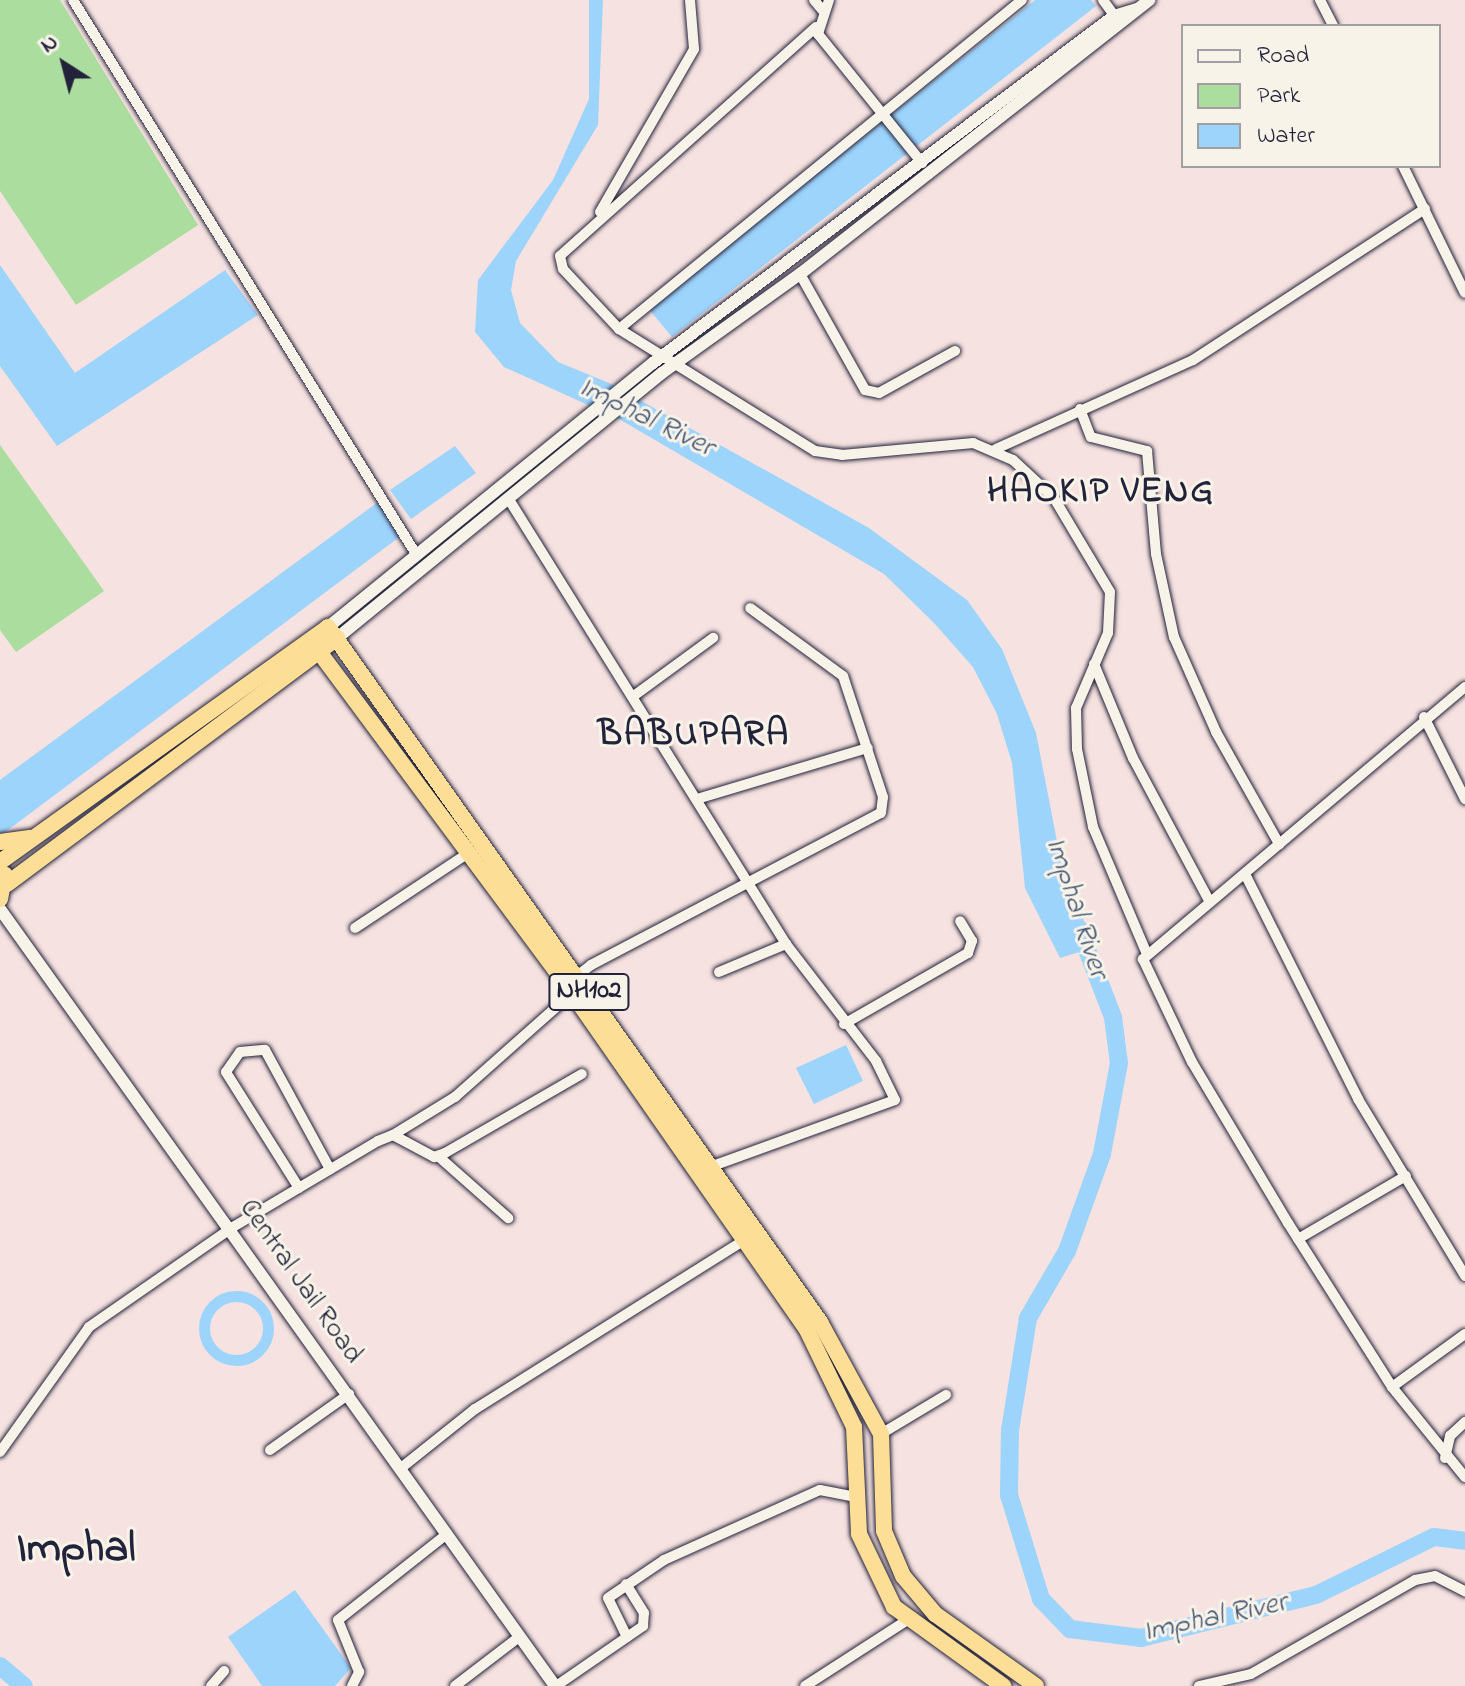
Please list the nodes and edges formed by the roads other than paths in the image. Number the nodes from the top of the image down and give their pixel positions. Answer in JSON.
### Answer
{"nodes":[{"id":1,"x":73,"y":0,"type":"edge"},
{"id":2,"x":690,"y":0,"type":"edge"},
{"id":3,"x":814,"y":0,"type":"edge"},
{"id":4,"x":829,"y":0,"type":"edge"},
{"id":5,"x":1022,"y":0,"type":"edge"},
{"id":6,"x":1103,"y":0,"type":"edge"},
{"id":7,"x":1149,"y":0,"type":"edge"},
{"id":8,"x":1320,"y":0,"type":"edge"},
{"id":9,"x":1137,"y":9,"type":"junction"},
{"id":10,"x":824,"y":12,"type":"junction"},
{"id":11,"x":1114,"y":16,"type":"junction"},
{"id":12,"x":1332,"y":24,"type":"edge"},
{"id":13,"x":816,"y":27,"type":"junction"},
{"id":14,"x":1123,"y":27,"type":"junction"},
{"id":15,"x":881,"y":112,"type":"junction"},
{"id":16,"x":922,"y":163,"type":"junction"},
{"id":17,"x":1404,"y":168,"type":"edge"},
{"id":18,"x":1425,"y":209,"type":"junction"},
{"id":19,"x":593,"y":224,"type":"junction"},
{"id":20,"x":800,"y":274,"type":"junction"},
{"id":21,"x":1465,"y":293,"type":"edge"},
{"id":22,"x":619,"y":329,"type":"junction"},
{"id":23,"x":955,"y":351,"type":"dead end"},
{"id":24,"x":678,"y":361,"type":"junction"},
{"id":25,"x":659,"y":364,"type":"junction"},
{"id":26,"x":1080,"y":409,"type":"junction"},
{"id":27,"x":996,"y":449,"type":"junction"},
{"id":28,"x":508,"y":498,"type":"junction"},
{"id":29,"x":416,"y":554,"type":"junction"},
{"id":30,"x":750,"y":608,"type":"dead end"},
{"id":31,"x":333,"y":633,"type":"junction"},
{"id":32,"x":713,"y":638,"type":"dead end"},
{"id":33,"x":314,"y":647,"type":"junction"},
{"id":34,"x":1094,"y":664,"type":"junction"},
{"id":35,"x":1465,"y":687,"type":"edge"},
{"id":36,"x":635,"y":695,"type":"junction"},
{"id":37,"x":1424,"y":717,"type":"junction"},
{"id":38,"x":868,"y":748,"type":"junction"},
{"id":39,"x":422,"y":757,"type":"junction"},
{"id":40,"x":407,"y":768,"type":"junction"},
{"id":41,"x":700,"y":798,"type":"junction"},
{"id":42,"x":1465,"y":799,"type":"edge"},
{"id":43,"x":38,"y":836,"type":"junction"},
{"id":44,"x":0,"y":842,"type":"edge"},
{"id":45,"x":1279,"y":844,"type":"junction"},
{"id":46,"x":476,"y":848,"type":"junction"},
{"id":47,"x":0,"y":864,"type":"edge"},
{"id":48,"x":1245,"y":874,"type":"junction"},
{"id":49,"x":750,"y":881,"type":"junction"},
{"id":50,"x":4,"y":891,"type":"edge"},
{"id":51,"x":1210,"y":902,"type":"junction"},
{"id":52,"x":0,"y":909,"type":"edge"},
{"id":53,"x":960,"y":921,"type":"dead end"},
{"id":54,"x":355,"y":928,"type":"dead end"},
{"id":55,"x":786,"y":944,"type":"junction"},
{"id":56,"x":1146,"y":952,"type":"junction"},
{"id":57,"x":719,"y":972,"type":"dead end"},
{"id":58,"x":577,"y":976,"type":"junction"},
{"id":59,"x":572,"y":993,"type":"junction"},
{"id":60,"x":844,"y":1024,"type":"junction"},
{"id":61,"x":582,"y":1074,"type":"dead end"},
{"id":62,"x":393,"y":1135,"type":"junction"},
{"id":63,"x":438,"y":1156,"type":"junction"},
{"id":64,"x":713,"y":1166,"type":"junction"},
{"id":65,"x":330,"y":1169,"type":"junction"},
{"id":66,"x":1406,"y":1176,"type":"junction"},
{"id":67,"x":299,"y":1188,"type":"junction"},
{"id":68,"x":508,"y":1218,"type":"dead end"},
{"id":69,"x":233,"y":1227,"type":"junction"},
{"id":70,"x":752,"y":1235,"type":"junction"},
{"id":71,"x":1298,"y":1239,"type":"junction"},
{"id":72,"x":1465,"y":1276,"type":"edge"},
{"id":73,"x":1465,"y":1334,"type":"edge"},
{"id":74,"x":1392,"y":1387,"type":"junction"},
{"id":75,"x":349,"y":1394,"type":"junction"},
{"id":76,"x":946,"y":1395,"type":"dead end"},
{"id":77,"x":1465,"y":1422,"type":"edge"},
{"id":78,"x":881,"y":1434,"type":"junction"},
{"id":79,"x":270,"y":1450,"type":"dead end"},
{"id":80,"x":0,"y":1452,"type":"edge"},
{"id":81,"x":1445,"y":1458,"type":"junction"},
{"id":82,"x":401,"y":1468,"type":"junction"},
{"id":83,"x":1465,"y":1477,"type":"edge"},
{"id":84,"x":857,"y":1497,"type":"junction"},
{"id":85,"x":447,"y":1534,"type":"junction"},
{"id":86,"x":626,"y":1584,"type":"junction"},
{"id":87,"x":1465,"y":1591,"type":"edge"},
{"id":88,"x":906,"y":1621,"type":"junction"},
{"id":89,"x":519,"y":1637,"type":"junction"},
{"id":90,"x":627,"y":1637,"type":"junction"},
{"id":91,"x":224,"y":1671,"type":"dead end"},
{"id":92,"x":211,"y":1686,"type":"edge"},
{"id":93,"x":352,"y":1686,"type":"edge"},
{"id":94,"x":455,"y":1686,"type":"edge"},
{"id":95,"x":555,"y":1686,"type":"edge"},
{"id":96,"x":805,"y":1686,"type":"edge"},
{"id":97,"x":1003,"y":1686,"type":"edge"},
{"id":98,"x":1036,"y":1686,"type":"edge"},
{"id":99,"x":1199,"y":1686,"type":"edge"}],
"edges":[{"from":1,"to":29,"type":"street"},
{"from":2,"to":19,"type":"street"},
{"from":3,"to":10,"type":"street"},
{"from":4,"to":10,"type":"street"},
{"from":5,"to":15,"type":"street"},
{"from":6,"to":11,"type":"street"},
{"from":7,"to":9,"type":"street"},
{"from":8,"to":12,"type":"street"},
{"from":9,"to":11,"type":"street"},
{"from":9,"to":14,"type":"street"},
{"from":10,"to":13,"type":"street"},
{"from":11,"to":14,"type":"street"},
{"from":11,"to":16,"type":"street"},
{"from":13,"to":15,"type":"street"},
{"from":13,"to":19,"type":"street"},
{"from":14,"to":20,"type":"street"},
{"from":15,"to":16,"type":"street"},
{"from":15,"to":22,"type":"street"},
{"from":16,"to":25,"type":"street"},
{"from":17,"to":18,"type":"street"},
{"from":18,"to":21,"type":"street"},
{"from":18,"to":26,"type":"street"},
{"from":19,"to":22,"type":"street"},
{"from":20,"to":23,"type":"street"},
{"from":20,"to":24,"type":"street"},
{"from":22,"to":25,"type":"street"},
{"from":24,"to":25,"type":"street"},
{"from":24,"to":27,"type":"street"},
{"from":25,"to":28,"type":"street"},
{"from":25,"to":29,"type":"street"},
{"from":26,"to":27,"type":"street"},
{"from":26,"to":45,"type":"street"},
{"from":27,"to":34,"type":"street"},
{"from":28,"to":31,"type":"street"},
{"from":28,"to":36,"type":"street"},
{"from":29,"to":31,"type":"street"},
{"from":30,"to":38,"type":"street"},
{"from":31,"to":33,"type":"highway"},
{"from":31,"to":39,"type":"highway","number":"NH102"},
{"from":32,"to":36,"type":"street"},
{"from":33,"to":40,"type":"highway","number":"NH102"},
{"from":33,"to":43,"type":"highway"},
{"from":33,"to":50,"type":"highway"},
{"from":34,"to":51,"type":"street"},
{"from":34,"to":56,"type":"street"},
{"from":35,"to":37,"type":"street"},
{"from":36,"to":41,"type":"street"},
{"from":37,"to":42,"type":"street"},
{"from":37,"to":45,"type":"street"},
{"from":38,"to":41,"type":"street"},
{"from":38,"to":49,"type":"street"},
{"from":39,"to":40,"type":"highway"},
{"from":39,"to":46,"type":"highway","number":"NH102"},
{"from":40,"to":46,"type":"highway","number":"NH102"},
{"from":41,"to":49,"type":"street"},
{"from":43,"to":44,"type":"highway"},
{"from":43,"to":47,"type":"highway"},
{"from":45,"to":48,"type":"street"},
{"from":46,"to":54,"type":"street"},
{"from":46,"to":58,"type":"highway","number":"NH102"},
{"from":46,"to":59,"type":"highway","number":"NH102"},
{"from":47,"to":50,"type":"highway"},
{"from":48,"to":51,"type":"street"},
{"from":48,"to":66,"type":"street"},
{"from":49,"to":55,"type":"street"},
{"from":49,"to":58,"type":"street"},
{"from":51,"to":56,"type":"street"},
{"from":52,"to":69,"type":"street","name":"Central Jail Road"},
{"from":53,"to":60,"type":"street"},
{"from":55,"to":57,"type":"street"},
{"from":55,"to":60,"type":"street"},
{"from":56,"to":71,"type":"street"},
{"from":58,"to":59,"type":"street"},
{"from":58,"to":64,"type":"highway","number":"NH102"},
{"from":59,"to":62,"type":"street"},
{"from":59,"to":70,"type":"highway","number":"NH102"},
{"from":60,"to":64,"type":"street"},
{"from":61,"to":63,"type":"street"},
{"from":62,"to":63,"type":"street"},
{"from":62,"to":65,"type":"street"},
{"from":63,"to":68,"type":"street"},
{"from":64,"to":70,"type":"highway","number":"NH102"},
{"from":65,"to":67,"type":"street"},
{"from":65,"to":67,"type":"street"},
{"from":66,"to":71,"type":"street"},
{"from":66,"to":72,"type":"street"},
{"from":67,"to":69,"type":"street"},
{"from":69,"to":75,"type":"street","name":"Central Jail Road"},
{"from":69,"to":80,"type":"street"},
{"from":70,"to":78,"type":"highway","number":"NH102"},
{"from":70,"to":82,"type":"street"},
{"from":70,"to":84,"type":"highway","number":"NH102"},
{"from":71,"to":74,"type":"street"},
{"from":73,"to":74,"type":"street"},
{"from":74,"to":81,"type":"street"},
{"from":75,"to":79,"type":"street"},
{"from":75,"to":82,"type":"street","name":"Central Jail Road"},
{"from":76,"to":78,"type":"street"},
{"from":77,"to":81,"type":"street"},
{"from":78,"to":98,"type":"highway","number":"NH102"},
{"from":81,"to":83,"type":"street"},
{"from":82,"to":85,"type":"street","name":"Central Jail Road"},
{"from":84,"to":86,"type":"street"},
{"from":84,"to":88,"type":"highway","number":"NH102"},
{"from":85,"to":89,"type":"street","name":"Central Jail Road"},
{"from":85,"to":93,"type":"street"},
{"from":86,"to":90,"type":"street"},
{"from":86,"to":90,"type":"street"},
{"from":87,"to":99,"type":"street"},
{"from":88,"to":96,"type":"street"},
{"from":88,"to":97,"type":"highway","number":"NH102"},
{"from":89,"to":94,"type":"street"},
{"from":89,"to":95,"type":"street","name":"Central Jail Road"},
{"from":90,"to":95,"type":"street"},
{"from":91,"to":92,"type":"street"}]}
